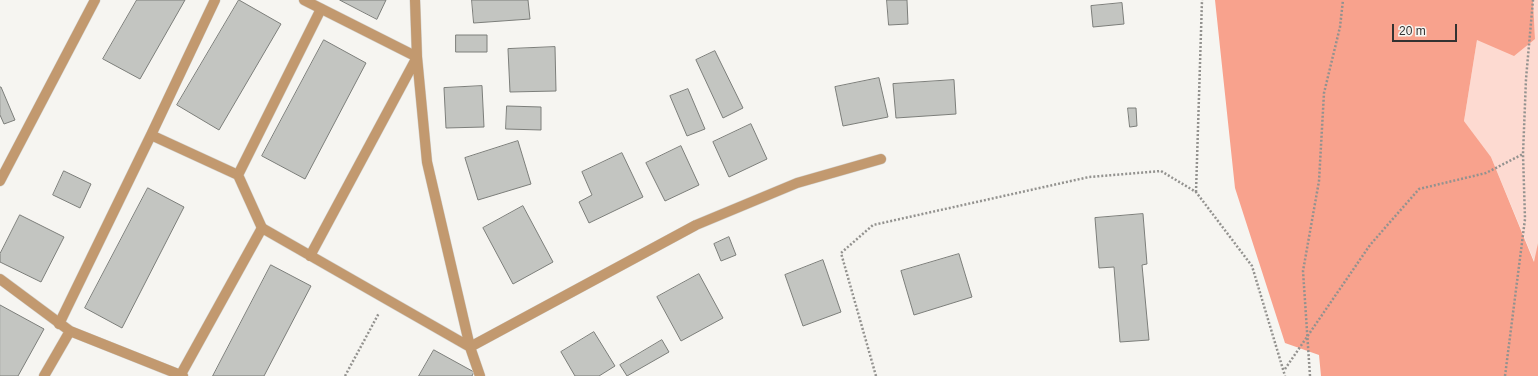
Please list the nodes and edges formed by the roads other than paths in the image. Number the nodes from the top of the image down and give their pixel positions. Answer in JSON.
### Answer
{"nodes":[{"id":1,"x":95,"y":0,"type":"edge"},
{"id":2,"x":215,"y":0,"type":"edge"},
{"id":3,"x":304,"y":0,"type":"edge"},
{"id":4,"x":415,"y":0,"type":"edge"},
{"id":5,"x":321,"y":9,"type":"junction"},
{"id":6,"x":417,"y":57,"type":"junction"},
{"id":7,"x":151,"y":135,"type":"junction"},
{"id":8,"x":881,"y":159,"type":"dead end"},
{"id":9,"x":238,"y":175,"type":"junction"},
{"id":10,"x":0,"y":181,"type":"edge"},
{"id":11,"x":262,"y":228,"type":"junction"},
{"id":12,"x":310,"y":256,"type":"junction"},
{"id":13,"x":0,"y":279,"type":"edge"},
{"id":14,"x":59,"y":324,"type":"junction"},
{"id":15,"x":70,"y":331,"type":"junction"},
{"id":16,"x":470,"y":347,"type":"junction"},
{"id":17,"x":44,"y":376,"type":"edge"},
{"id":18,"x":182,"y":376,"type":"edge"},
{"id":19,"x":480,"y":376,"type":"edge"}],
"edges":[{"from":1,"to":10,"type":"street"},
{"from":2,"to":7,"type":"street"},
{"from":3,"to":5,"type":"street"},
{"from":4,"to":6,"type":"street"},
{"from":5,"to":6,"type":"street"},
{"from":5,"to":9,"type":"street"},
{"from":6,"to":12,"type":"street"},
{"from":6,"to":16,"type":"street"},
{"from":7,"to":9,"type":"street"},
{"from":7,"to":14,"type":"street"},
{"from":8,"to":16,"type":"street"},
{"from":9,"to":11,"type":"street"},
{"from":11,"to":12,"type":"street"},
{"from":11,"to":18,"type":"street"},
{"from":12,"to":16,"type":"street"},
{"from":13,"to":14,"type":"street"},
{"from":14,"to":15,"type":"street"},
{"from":15,"to":17,"type":"street"},
{"from":15,"to":18,"type":"street"},
{"from":16,"to":19,"type":"street"}]}
